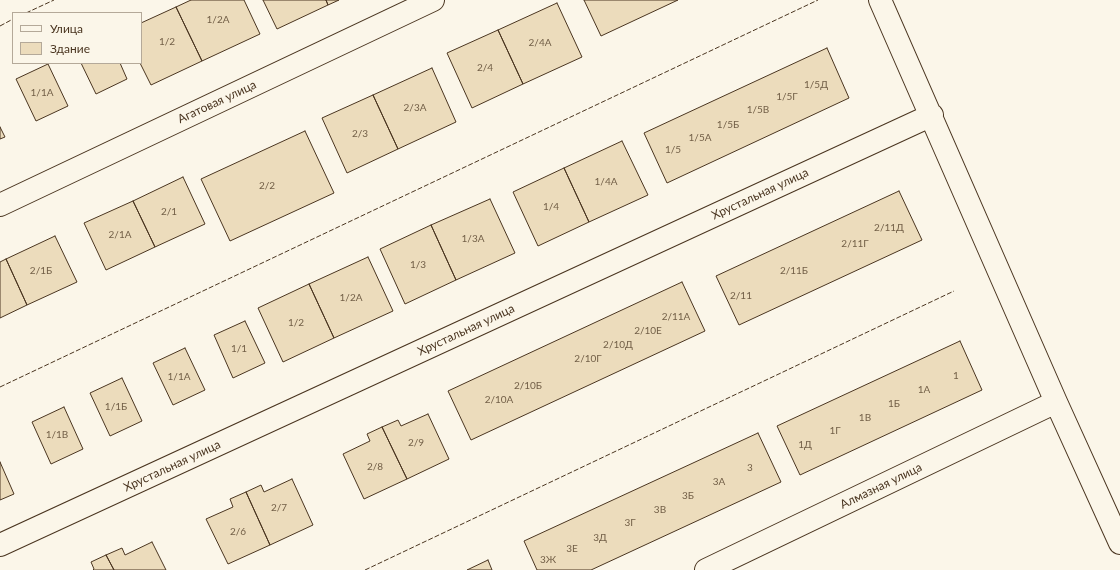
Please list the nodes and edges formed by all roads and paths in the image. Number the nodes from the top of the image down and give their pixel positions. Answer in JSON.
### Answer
{"nodes":[{"id":1,"x":433,"y":0,"type":"edge"},
{"id":2,"x":880,"y":0,"type":"edge"},
{"id":3,"x":932,"y":115,"type":"junction"},
{"id":4,"x":0,"y":205,"type":"edge"},
{"id":5,"x":1056,"y":402,"type":"junction"},
{"id":6,"x":1120,"y":543,"type":"edge"},
{"id":7,"x":0,"y":545,"type":"edge"},
{"id":8,"x":706,"y":570,"type":"edge"}],
"edges":[{"from":1,"to":4,"type":"street","name":"Агатовая улица"},
{"from":2,"to":3,"type":"street"},
{"from":3,"to":5,"type":"street"},
{"from":3,"to":7,"type":"street","name":"Хрустальная улица"},
{"from":5,"to":6,"type":"street"},
{"from":5,"to":8,"type":"street","name":"Алмазная улица"}]}
